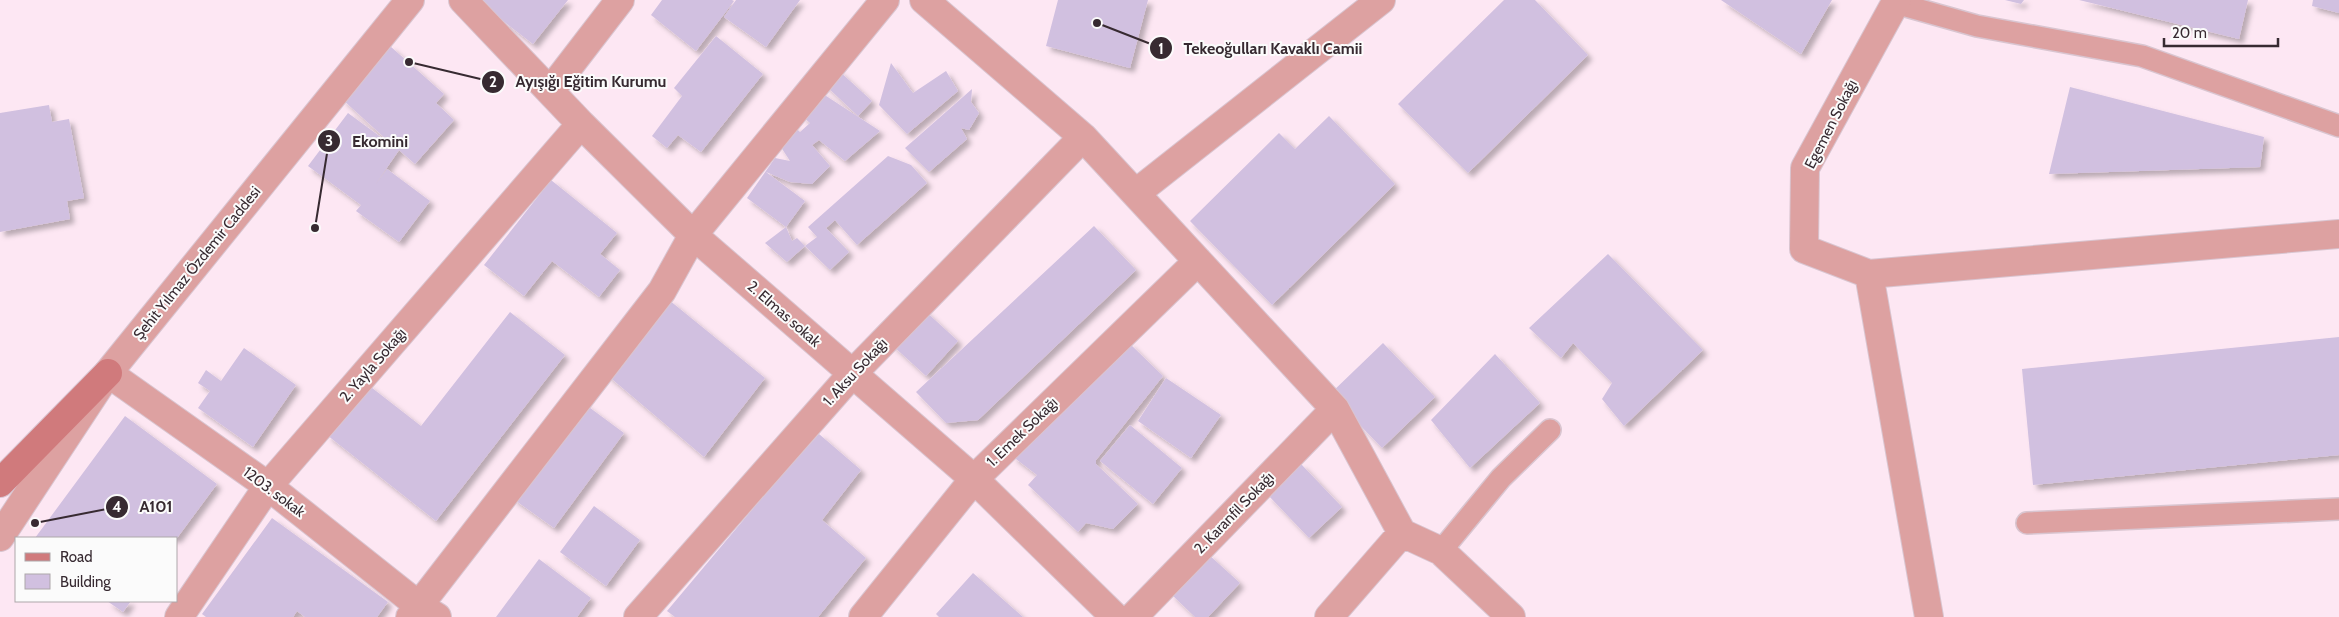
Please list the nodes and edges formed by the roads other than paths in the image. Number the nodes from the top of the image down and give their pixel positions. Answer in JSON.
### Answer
{"nodes":[{"id":1,"x":410,"y":0,"type":"edge"},
{"id":2,"x":463,"y":0,"type":"edge"},
{"id":3,"x":620,"y":0,"type":"edge"},
{"id":4,"x":885,"y":0,"type":"edge"},
{"id":5,"x":924,"y":0,"type":"edge"},
{"id":6,"x":1381,"y":0,"type":"edge"},
{"id":7,"x":1896,"y":2,"type":"edge"},
{"id":8,"x":550,"y":91,"type":"junction"},
{"id":9,"x":581,"y":124,"type":"junction"},
{"id":10,"x":2339,"y":126,"type":"edge"},
{"id":11,"x":1083,"y":137,"type":"junction"},
{"id":12,"x":1136,"y":194,"type":"junction"},
{"id":13,"x":2339,"y":234,"type":"edge"},
{"id":14,"x":693,"y":236,"type":"junction"},
{"id":15,"x":1198,"y":261,"type":"junction"},
{"id":16,"x":1869,"y":274,"type":"junction"},
{"id":17,"x":108,"y":372,"type":"junction"},
{"id":18,"x":852,"y":374,"type":"junction"},
{"id":19,"x":1335,"y":409,"type":"junction"},
{"id":20,"x":1550,"y":430,"type":"dead end"},
{"id":21,"x":974,"y":479,"type":"junction"},
{"id":22,"x":0,"y":483,"type":"edge"},
{"id":23,"x":268,"y":486,"type":"junction"},
{"id":24,"x":2339,"y":509,"type":"edge"},
{"id":25,"x":2027,"y":523,"type":"dead end"},
{"id":26,"x":1402,"y":533,"type":"junction"},
{"id":27,"x":0,"y":537,"type":"edge"},
{"id":28,"x":1441,"y":551,"type":"junction"},
{"id":29,"x":422,"y":613,"type":"edge"},
{"id":30,"x":179,"y":617,"type":"edge"},
{"id":31,"x":638,"y":617,"type":"edge"},
{"id":32,"x":862,"y":617,"type":"edge"},
{"id":33,"x":1115,"y":617,"type":"edge"},
{"id":34,"x":1133,"y":617,"type":"edge"},
{"id":35,"x":1330,"y":617,"type":"edge"},
{"id":36,"x":1512,"y":617,"type":"edge"},
{"id":37,"x":1928,"y":617,"type":"edge"}],
"edges":[{"from":1,"to":17,"type":"street","name":"Şehit Yılmaz Özdemir Caddesi"},
{"from":2,"to":8,"type":"street","name":"2. Elmas sokak"},
{"from":3,"to":8,"type":"street"},
{"from":4,"to":14,"type":"street"},
{"from":5,"to":11,"type":"street"},
{"from":6,"to":12,"type":"street"},
{"from":7,"to":10,"type":"lane"},
{"from":7,"to":16,"type":"street","name":"Egemen Sokağı"},
{"from":8,"to":9,"type":"street","name":"2. Elmas sokak"},
{"from":9,"to":14,"type":"street","name":"2. Elmas sokak"},
{"from":9,"to":23,"type":"street","name":"2. Yayla Sokağı"},
{"from":11,"to":12,"type":"street"},
{"from":11,"to":18,"type":"street","name":"1. Aksu Sokağı"},
{"from":12,"to":15,"type":"street"},
{"from":13,"to":16,"type":"street"},
{"from":14,"to":18,"type":"street","name":"2. Elmas sokak"},
{"from":14,"to":29,"type":"street"},
{"from":15,"to":19,"type":"street"},
{"from":15,"to":21,"type":"street","name":"1. Emek Sokağı"},
{"from":16,"to":37,"type":"street"},
{"from":17,"to":22,"type":"street"},
{"from":17,"to":23,"type":"street","name":"1203. sokak"},
{"from":17,"to":27,"type":"street","name":"Şehit Yılmaz Özdemir Caddesi"},
{"from":18,"to":21,"type":"street","name":"2. Elmas sokak"},
{"from":18,"to":31,"type":"street","name":"1. Aksu Sokağı"},
{"from":19,"to":26,"type":"street"},
{"from":19,"to":34,"type":"street","name":"2. Karanfil Sokağı"},
{"from":20,"to":28,"type":"lane"},
{"from":21,"to":32,"type":"street","name":"1. Emek Sokağı"},
{"from":21,"to":33,"type":"street","name":"2. Elmas sokak"},
{"from":23,"to":29,"type":"street","name":"1203. sokak"},
{"from":23,"to":30,"type":"street","name":"2. Yayla Sokağı"},
{"from":24,"to":25,"type":"lane"},
{"from":26,"to":28,"type":"street"},
{"from":26,"to":35,"type":"street"},
{"from":28,"to":36,"type":"street"}]}
